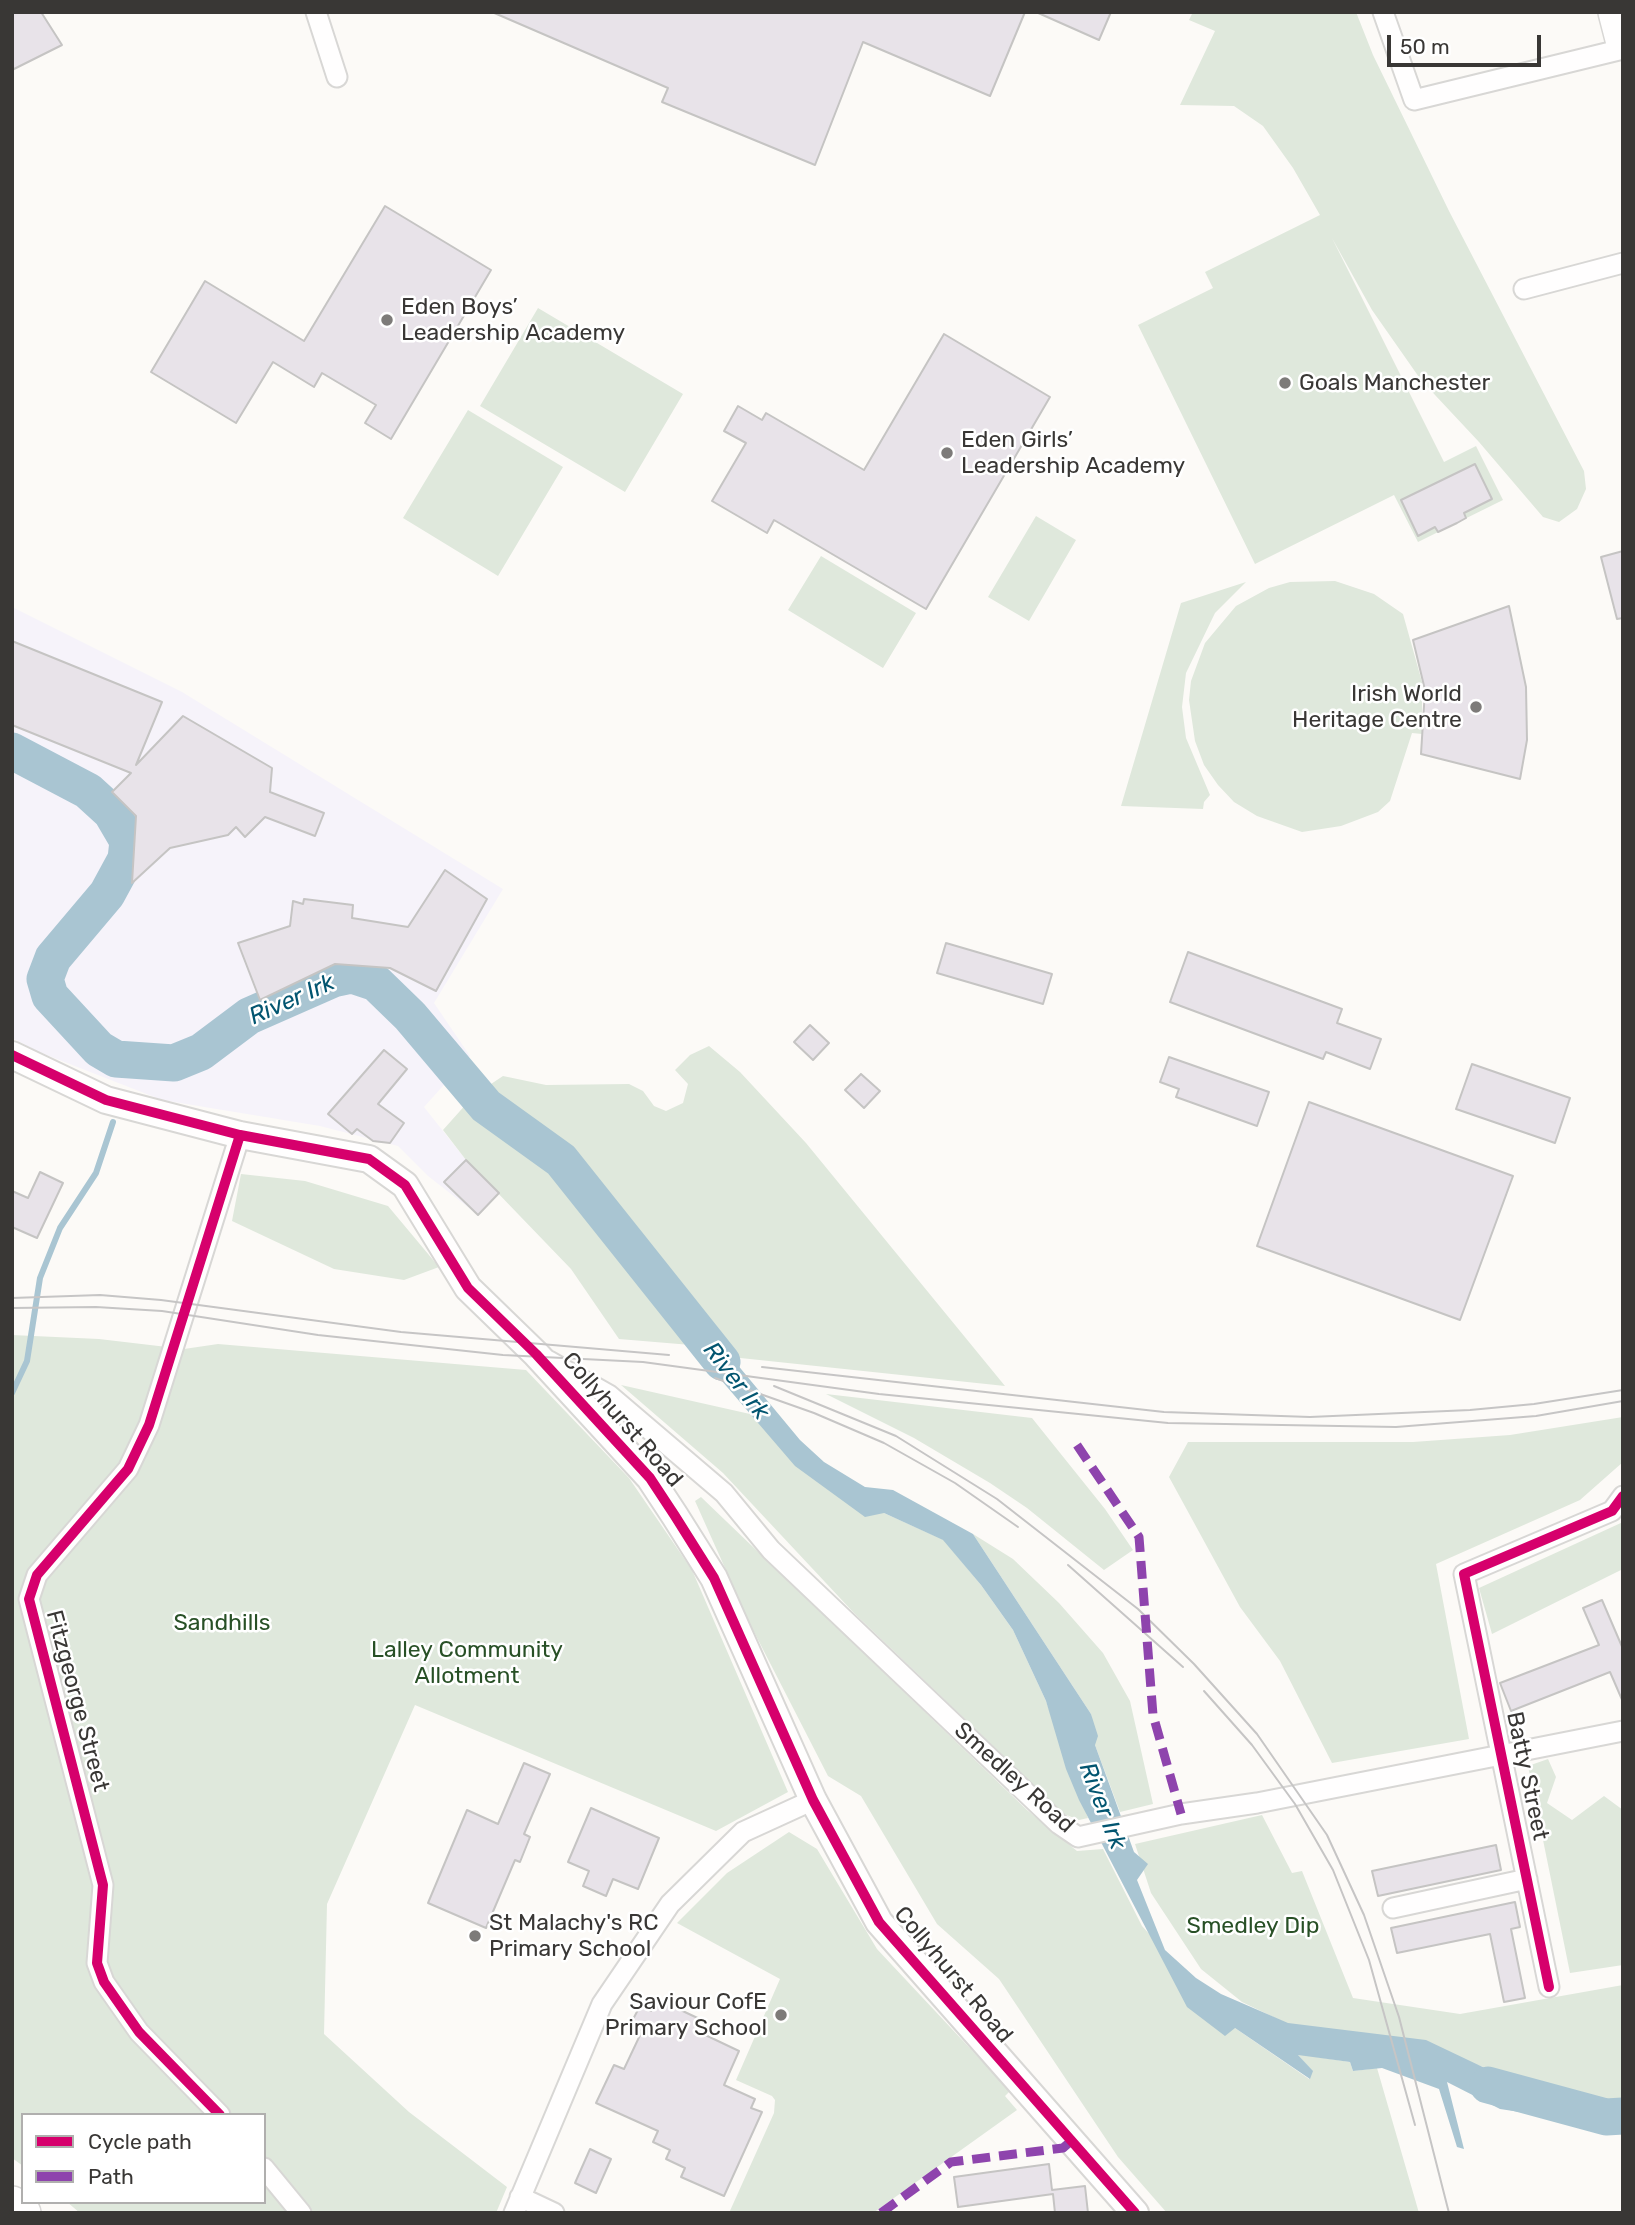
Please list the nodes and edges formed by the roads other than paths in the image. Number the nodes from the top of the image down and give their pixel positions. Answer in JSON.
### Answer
{"nodes":[{"id":1,"x":316,"y":12,"type":"edge"},
{"id":2,"x":1383,"y":12,"type":"edge"},
{"id":3,"x":1616,"y":12,"type":"edge"},
{"id":4,"x":1623,"y":39,"type":"edge"},
{"id":5,"x":1623,"y":49,"type":"edge"},
{"id":6,"x":337,"y":77,"type":"dead end"},
{"id":7,"x":1623,"y":263,"type":"edge"},
{"id":8,"x":1524,"y":289,"type":"dead end"},
{"id":9,"x":12,"y":1055,"type":"edge"},
{"id":10,"x":240,"y":1135,"type":"junction"},
{"id":11,"x":536,"y":1354,"type":"junction"},
{"id":12,"x":1623,"y":1496,"type":"edge"},
{"id":13,"x":1623,"y":1731,"type":"edge"},
{"id":14,"x":1501,"y":1754,"type":"junction"},
{"id":15,"x":813,"y":1800,"type":"junction"},
{"id":16,"x":1527,"y":1879,"type":"junction"},
{"id":17,"x":1393,"y":1908,"type":"dead end"},
{"id":18,"x":1549,"y":1987,"type":"dead end"},
{"id":19,"x":218,"y":2113,"type":"edge"},
{"id":20,"x":266,"y":2170,"type":"edge"},
{"id":21,"x":12,"y":2204,"type":"edge"},
{"id":22,"x":517,"y":2205,"type":"edge"},
{"id":23,"x":1128,"y":2210,"type":"edge"},
{"id":24,"x":23,"y":2213,"type":"edge"},
{"id":25,"x":301,"y":2213,"type":"edge"},
{"id":26,"x":554,"y":2213,"type":"edge"}],
"edges":[{"from":1,"to":6,"type":"street"},
{"from":2,"to":5,"type":"street"},
{"from":3,"to":4,"type":"highway"},
{"from":7,"to":8,"type":"street"},
{"from":9,"to":10,"type":"street","name":"Collyhurst Road"},
{"from":10,"to":11,"type":"street","name":"Collyhurst Road"},
{"from":10,"to":19,"type":"street","name":"Fitzgeorge Street"},
{"from":11,"to":14,"type":"street","name":"Smedley Road"},
{"from":11,"to":15,"type":"street","name":"Collyhurst Road"},
{"from":12,"to":14,"type":"street","name":"Batty Street"},
{"from":13,"to":14,"type":"street","name":"Smedley Road"},
{"from":14,"to":16,"type":"street","name":"Batty Street"},
{"from":15,"to":22,"type":"street"},
{"from":15,"to":23,"type":"street","name":"Collyhurst Road"},
{"from":16,"to":17,"type":"street"},
{"from":16,"to":18,"type":"street","name":"Batty Street"},
{"from":20,"to":25,"type":"street"},
{"from":21,"to":24,"type":"highway"},
{"from":22,"to":26,"type":"street"}]}
